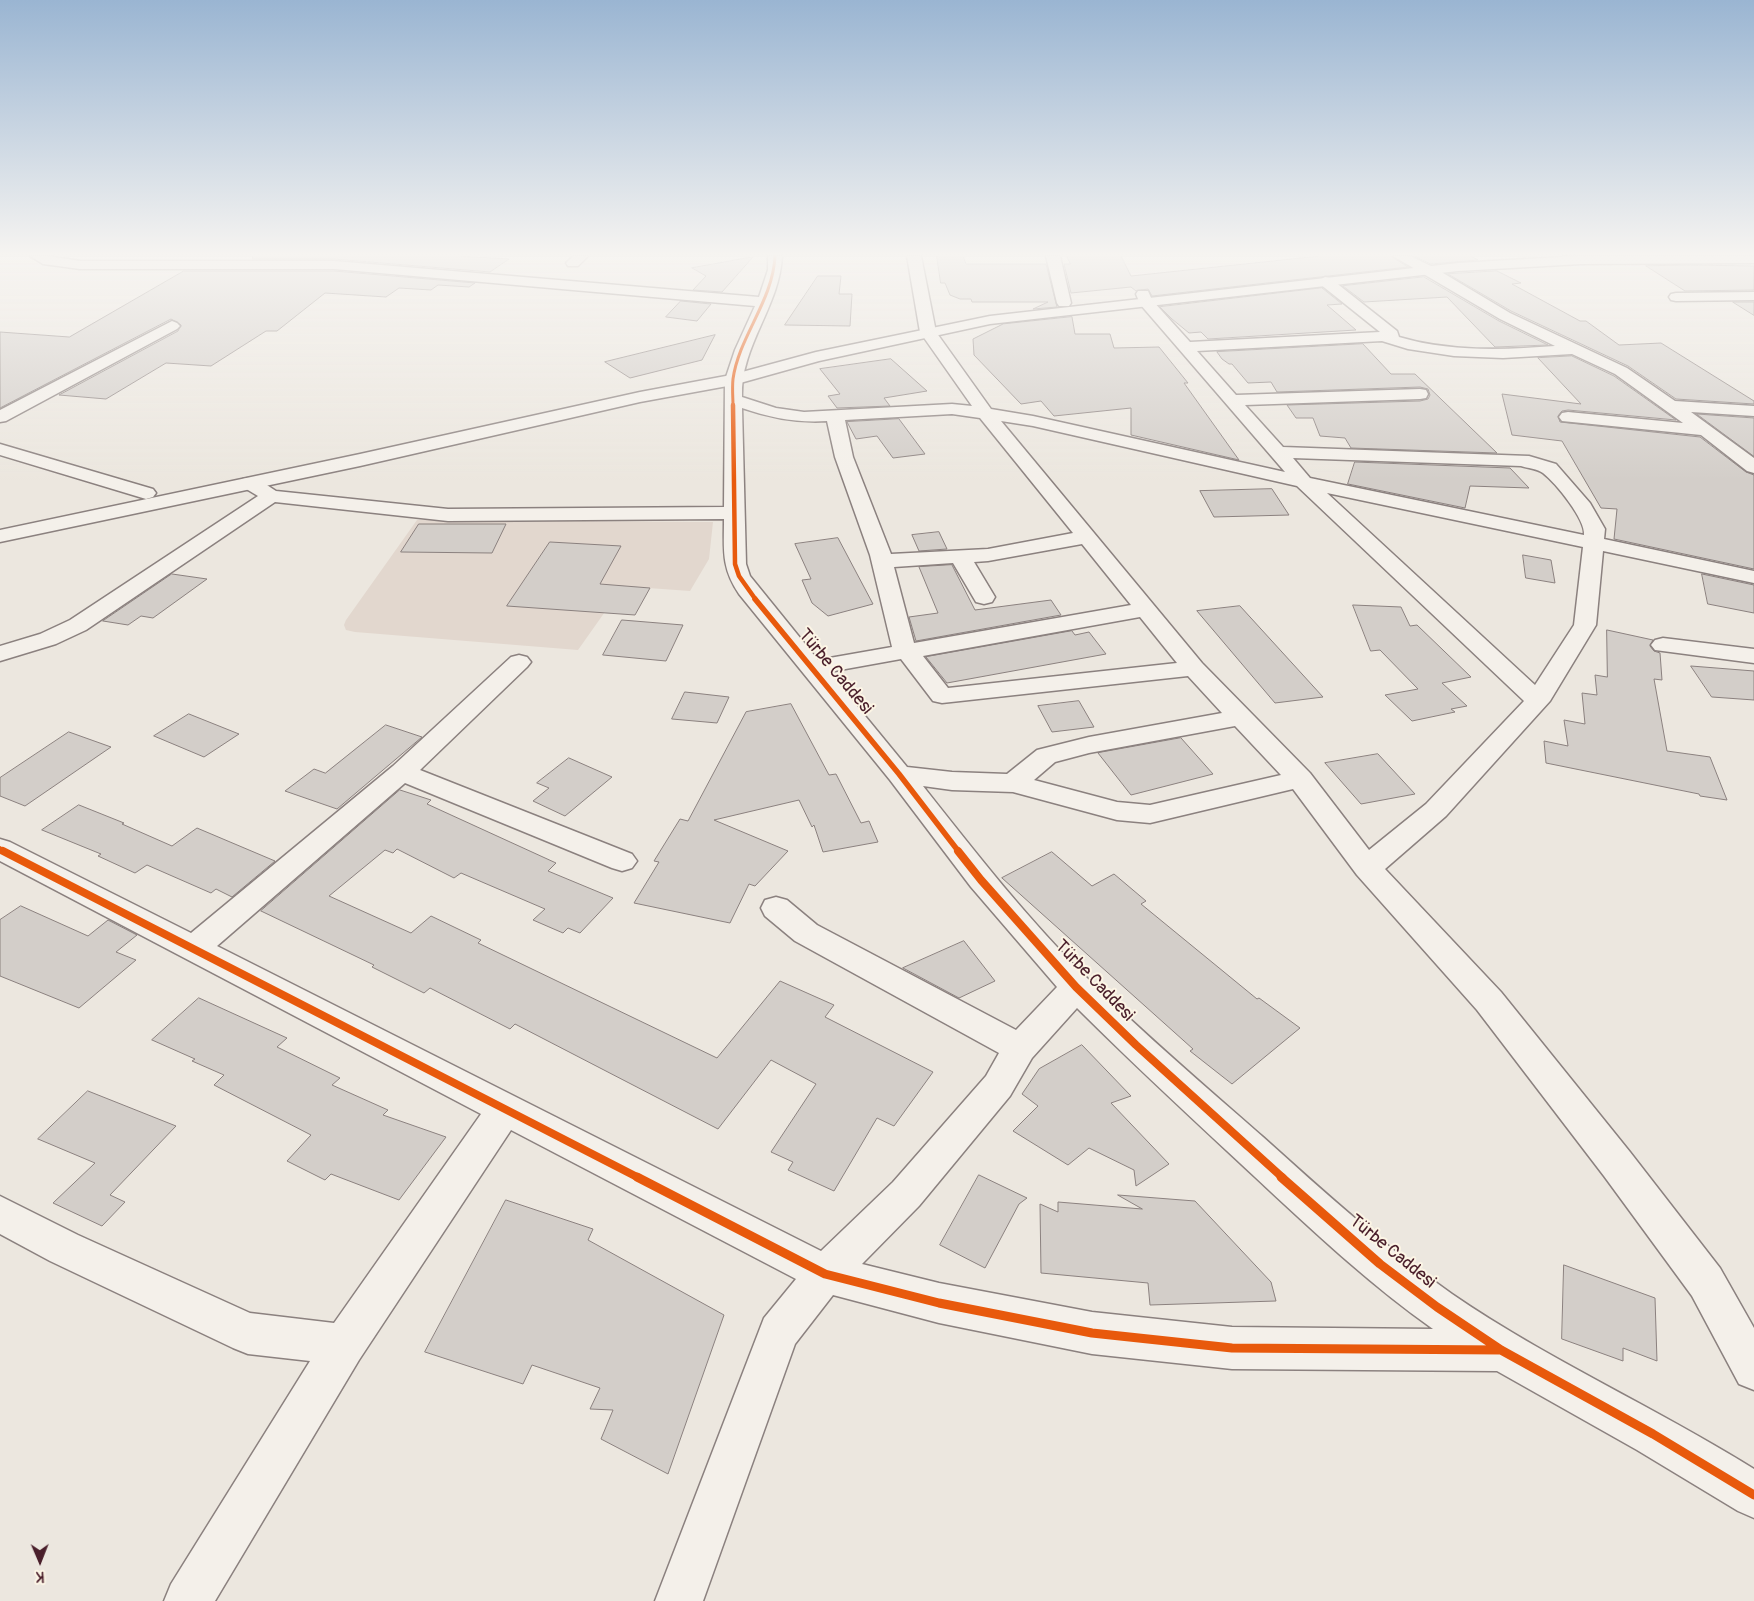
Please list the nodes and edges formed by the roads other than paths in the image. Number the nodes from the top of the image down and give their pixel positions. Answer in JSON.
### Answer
{"nodes":[{"id":1,"x":163,"y":331,"type":"edge"},
{"id":2,"x":752,"y":331,"type":"edge"},
{"id":3,"x":917,"y":331,"type":"edge"},
{"id":4,"x":929,"y":331,"type":"edge"},
{"id":5,"x":1172,"y":331,"type":"edge"},
{"id":6,"x":1388,"y":331,"type":"edge"},
{"id":7,"x":1537,"y":331,"type":"edge"},
{"id":8,"x":1388,"y":338,"type":"junction"},
{"id":9,"x":1186,"y":347,"type":"junction"},
{"id":10,"x":1576,"y":349,"type":"junction"},
{"id":11,"x":734,"y":381,"type":"junction"},
{"id":12,"x":1420,"y":394,"type":"dead end"},
{"id":13,"x":1231,"y":400,"type":"junction"},
{"id":14,"x":1672,"y":406,"type":"junction"},
{"id":15,"x":1754,"y":411,"type":"edge"},
{"id":16,"x":985,"y":413,"type":"junction"},
{"id":17,"x":835,"y":416,"type":"junction"},
{"id":18,"x":0,"y":417,"type":"edge"},
{"id":19,"x":1568,"y":417,"type":"dead end"},
{"id":20,"x":1706,"y":430,"type":"junction"},
{"id":21,"x":0,"y":449,"type":"edge"},
{"id":22,"x":1278,"y":452,"type":"junction"},
{"id":23,"x":1754,"y":468,"type":"edge"},
{"id":24,"x":1304,"y":482,"type":"junction"},
{"id":25,"x":250,"y":483,"type":"junction"},
{"id":26,"x":146,"y":493,"type":"junction"},
{"id":27,"x":271,"y":496,"type":"junction"},
{"id":28,"x":735,"y":514,"type":"junction"},
{"id":29,"x":0,"y":524,"type":"edge"},
{"id":30,"x":0,"y":536,"type":"edge"},
{"id":31,"x":1087,"y":537,"type":"junction"},
{"id":32,"x":1594,"y":543,"type":"junction"},
{"id":33,"x":961,"y":558,"type":"junction"},
{"id":34,"x":882,"y":561,"type":"junction"},
{"id":35,"x":1754,"y":577,"type":"edge"},
{"id":36,"x":984,"y":597,"type":"dead end"},
{"id":37,"x":1146,"y":609,"type":"junction"},
{"id":38,"x":1663,"y":645,"type":"dead end"},
{"id":39,"x":908,"y":652,"type":"junction"},
{"id":40,"x":0,"y":654,"type":"edge"},
{"id":41,"x":1754,"y":656,"type":"edge"},
{"id":42,"x":519,"y":662,"type":"dead end"},
{"id":43,"x":813,"y":668,"type":"junction"},
{"id":44,"x":1194,"y":668,"type":"junction"},
{"id":45,"x":1538,"y":701,"type":"junction"},
{"id":46,"x":1240,"y":717,"type":"junction"},
{"id":47,"x":402,"y":772,"type":"junction"},
{"id":48,"x":900,"y":774,"type":"junction"},
{"id":49,"x":1300,"y":778,"type":"junction"},
{"id":50,"x":1013,"y":784,"type":"junction"},
{"id":51,"x":0,"y":849,"type":"edge"},
{"id":52,"x":622,"y":861,"type":"dead end"},
{"id":53,"x":1367,"y":868,"type":"junction"},
{"id":54,"x":776,"y":908,"type":"dead end"},
{"id":55,"x":194,"y":948,"type":"junction"},
{"id":56,"x":1076,"y":987,"type":"junction"},
{"id":57,"x":1020,"y":1048,"type":"junction"},
{"id":58,"x":505,"y":1110,"type":"junction"},
{"id":59,"x":0,"y":1214,"type":"edge"},
{"id":60,"x":825,"y":1274,"type":"junction"},
{"id":61,"x":344,"y":1345,"type":"junction"},
{"id":62,"x":1501,"y":1350,"type":"junction"},
{"id":63,"x":1754,"y":1369,"type":"edge"},
{"id":64,"x":1754,"y":1496,"type":"edge"},
{"id":65,"x":188,"y":1601,"type":"edge"},
{"id":66,"x":679,"y":1601,"type":"edge"}],
"edges":[{"from":1,"to":18,"type":"street"},
{"from":2,"to":11,"type":"street","name":"Türbe Caddesi"},
{"from":3,"to":11,"type":"street"},
{"from":4,"to":16,"type":"street"},
{"from":5,"to":9,"type":"street"},
{"from":6,"to":8,"type":"street"},
{"from":7,"to":10,"type":"street"},
{"from":8,"to":9,"type":"street"},
{"from":8,"to":10,"type":"street"},
{"from":9,"to":13,"type":"street"},
{"from":10,"to":14,"type":"street"},
{"from":11,"to":17,"type":"street"},
{"from":11,"to":25,"type":"street"},
{"from":11,"to":26,"type":"street"},
{"from":11,"to":28,"type":"street","name":"Türbe Caddesi"},
{"from":12,"to":13,"type":"street"},
{"from":13,"to":22,"type":"street"},
{"from":14,"to":15,"type":"street"},
{"from":14,"to":20,"type":"street"},
{"from":16,"to":17,"type":"street"},
{"from":16,"to":24,"type":"street"},
{"from":16,"to":31,"type":"street"},
{"from":17,"to":34,"type":"street"},
{"from":19,"to":20,"type":"street"},
{"from":20,"to":23,"type":"street"},
{"from":21,"to":26,"type":"street"},
{"from":22,"to":24,"type":"street"},
{"from":22,"to":32,"type":"street"},
{"from":24,"to":32,"type":"street"},
{"from":24,"to":45,"type":"street"},
{"from":25,"to":27,"type":"street"},
{"from":25,"to":30,"type":"street"},
{"from":26,"to":29,"type":"street"},
{"from":27,"to":28,"type":"street"},
{"from":27,"to":40,"type":"street"},
{"from":28,"to":43,"type":"street","name":"Türbe Caddesi"},
{"from":31,"to":33,"type":"street"},
{"from":31,"to":37,"type":"street"},
{"from":32,"to":35,"type":"street"},
{"from":32,"to":45,"type":"street"},
{"from":33,"to":34,"type":"street"},
{"from":33,"to":36,"type":"street"},
{"from":34,"to":39,"type":"street"},
{"from":37,"to":39,"type":"street"},
{"from":37,"to":44,"type":"street"},
{"from":38,"to":41,"type":"street"},
{"from":39,"to":43,"type":"street"},
{"from":39,"to":44,"type":"street"},
{"from":42,"to":47,"type":"street"},
{"from":43,"to":48,"type":"street","name":"Türbe Caddesi"},
{"from":44,"to":46,"type":"street"},
{"from":45,"to":53,"type":"street"},
{"from":46,"to":49,"type":"street"},
{"from":46,"to":50,"type":"street"},
{"from":47,"to":52,"type":"street"},
{"from":47,"to":55,"type":"street"},
{"from":48,"to":50,"type":"street"},
{"from":48,"to":56,"type":"street","name":"Türbe Caddesi"},
{"from":49,"to":50,"type":"street"},
{"from":49,"to":53,"type":"street"},
{"from":51,"to":55,"type":"street"},
{"from":53,"to":63,"type":"street"},
{"from":54,"to":57,"type":"street"},
{"from":55,"to":58,"type":"street"},
{"from":56,"to":57,"type":"street"},
{"from":56,"to":62,"type":"street","name":"Türbe Caddesi"},
{"from":57,"to":60,"type":"street"},
{"from":58,"to":60,"type":"street"},
{"from":58,"to":61,"type":"street"},
{"from":59,"to":61,"type":"street"},
{"from":60,"to":62,"type":"street"},
{"from":60,"to":66,"type":"street"},
{"from":61,"to":65,"type":"street"},
{"from":62,"to":64,"type":"street","name":"Türbe Caddesi"}]}
